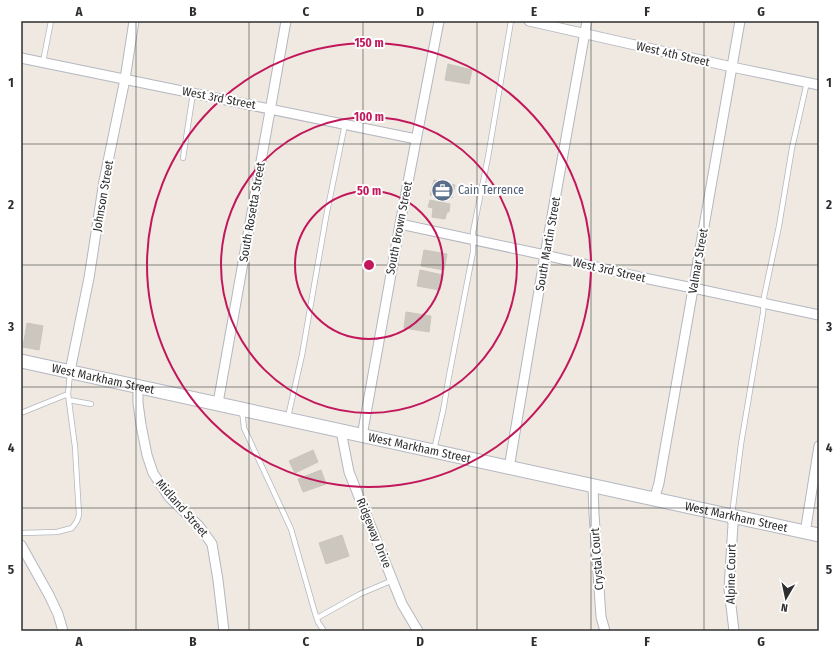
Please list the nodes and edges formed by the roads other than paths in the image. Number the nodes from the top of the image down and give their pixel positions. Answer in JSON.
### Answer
{"nodes":[{"id":1,"x":51,"y":21,"type":"edge"},
{"id":2,"x":134,"y":21,"type":"edge"},
{"id":3,"x":286,"y":21,"type":"edge"},
{"id":4,"x":439,"y":21,"type":"edge"},
{"id":5,"x":511,"y":21,"type":"edge"},
{"id":6,"x":528,"y":21,"type":"edge"},
{"id":7,"x":588,"y":21,"type":"edge"},
{"id":8,"x":740,"y":21,"type":"edge"},
{"id":9,"x":585,"y":33,"type":"junction"},
{"id":10,"x":21,"y":58,"type":"edge"},
{"id":11,"x":43,"y":62,"type":"junction"},
{"id":12,"x":732,"y":67,"type":"junction"},
{"id":13,"x":125,"y":79,"type":"junction"},
{"id":14,"x":807,"y":82,"type":"junction"},
{"id":15,"x":819,"y":85,"type":"edge"},
{"id":16,"x":192,"y":93,"type":"junction"},
{"id":17,"x":271,"y":108,"type":"junction"},
{"id":18,"x":345,"y":124,"type":"junction"},
{"id":19,"x":416,"y":139,"type":"junction"},
{"id":20,"x":182,"y":158,"type":"dead end"},
{"id":21,"x":400,"y":224,"type":"junction"},
{"id":22,"x":474,"y":239,"type":"junction"},
{"id":23,"x":545,"y":255,"type":"junction"},
{"id":24,"x":693,"y":288,"type":"junction"},
{"id":25,"x":764,"y":303,"type":"junction"},
{"id":26,"x":819,"y":315,"type":"edge"},
{"id":27,"x":21,"y":360,"type":"edge"},
{"id":28,"x":70,"y":371,"type":"junction"},
{"id":29,"x":138,"y":386,"type":"junction"},
{"id":30,"x":68,"y":394,"type":"junction"},
{"id":31,"x":69,"y":400,"type":"junction"},
{"id":32,"x":218,"y":403,"type":"junction"},
{"id":33,"x":91,"y":404,"type":"dead end"},
{"id":34,"x":242,"y":409,"type":"junction"},
{"id":35,"x":21,"y":413,"type":"edge"},
{"id":36,"x":287,"y":419,"type":"junction"},
{"id":37,"x":341,"y":430,"type":"junction"},
{"id":38,"x":362,"y":436,"type":"junction"},
{"id":39,"x":819,"y":446,"type":"edge"},
{"id":40,"x":434,"y":451,"type":"junction"},
{"id":41,"x":509,"y":468,"type":"junction"},
{"id":42,"x":593,"y":487,"type":"junction"},
{"id":43,"x":654,"y":500,"type":"junction"},
{"id":44,"x":732,"y":517,"type":"junction"},
{"id":45,"x":805,"y":532,"type":"junction"},
{"id":46,"x":21,"y":533,"type":"edge"},
{"id":47,"x":819,"y":535,"type":"edge"},
{"id":48,"x":21,"y":545,"type":"edge"},
{"id":49,"x":393,"y":580,"type":"junction"},
{"id":50,"x":317,"y":618,"type":"junction"},
{"id":51,"x":63,"y":631,"type":"edge"},
{"id":52,"x":224,"y":631,"type":"edge"},
{"id":53,"x":324,"y":631,"type":"edge"},
{"id":54,"x":418,"y":631,"type":"edge"},
{"id":55,"x":605,"y":631,"type":"edge"},
{"id":56,"x":734,"y":631,"type":"edge"}],
"edges":[{"from":1,"to":11,"type":"lane"},
{"from":2,"to":13,"type":"street","name":"Johnson Street"},
{"from":3,"to":17,"type":"street","name":"South Rosetta Street"},
{"from":4,"to":19,"type":"street","name":"South Brown Street"},
{"from":5,"to":22,"type":"lane"},
{"from":6,"to":9,"type":"street","name":"West 4th Street"},
{"from":7,"to":9,"type":"street","name":"South Martin Street"},
{"from":8,"to":12,"type":"street","name":"Valmar Street"},
{"from":9,"to":12,"type":"street","name":"West 4th Street"},
{"from":9,"to":23,"type":"street","name":"South Martin Street"},
{"from":10,"to":11,"type":"street","name":"West 3rd Street"},
{"from":11,"to":13,"type":"street","name":"West 3rd Street"},
{"from":12,"to":14,"type":"street","name":"West 4th Street"},
{"from":12,"to":24,"type":"street","name":"Valmar Street"},
{"from":13,"to":16,"type":"street","name":"West 3rd Street"},
{"from":13,"to":28,"type":"street","name":"Johnson Street"},
{"from":14,"to":15,"type":"street","name":"West 4th Street"},
{"from":14,"to":25,"type":"lane"},
{"from":16,"to":17,"type":"street","name":"West 3rd Street"},
{"from":16,"to":20,"type":"lane"},
{"from":17,"to":18,"type":"street","name":"West 3rd Street"},
{"from":17,"to":32,"type":"street","name":"South Rosetta Street"},
{"from":18,"to":19,"type":"street","name":"West 3rd Street"},
{"from":18,"to":36,"type":"lane"},
{"from":19,"to":21,"type":"street","name":"South Brown Street"},
{"from":21,"to":22,"type":"street","name":"West 3rd Street"},
{"from":21,"to":38,"type":"street","name":"South Brown Street"},
{"from":22,"to":23,"type":"street","name":"West 3rd Street"},
{"from":22,"to":40,"type":"lane"},
{"from":23,"to":24,"type":"street","name":"West 3rd Street"},
{"from":23,"to":41,"type":"street","name":"South Martin Street"},
{"from":24,"to":25,"type":"street","name":"West 3rd Street"},
{"from":24,"to":43,"type":"street","name":"Valmar Street"},
{"from":25,"to":26,"type":"street","name":"West 3rd Street"},
{"from":25,"to":44,"type":"lane"},
{"from":27,"to":28,"type":"main road","name":"West Markham Street"},
{"from":28,"to":29,"type":"main road","name":"West Markham Street"},
{"from":28,"to":30,"type":"lane"},
{"from":29,"to":32,"type":"main road","name":"West Markham Street"},
{"from":29,"to":52,"type":"street","name":"Midland Street"},
{"from":30,"to":31,"type":"lane"},
{"from":30,"to":35,"type":"lane"},
{"from":31,"to":33,"type":"lane"},
{"from":31,"to":46,"type":"lane"},
{"from":32,"to":34,"type":"main road","name":"West Markham Street"},
{"from":34,"to":36,"type":"main road","name":"West Markham Street"},
{"from":34,"to":50,"type":"lane"},
{"from":36,"to":37,"type":"main road","name":"West Markham Street"},
{"from":37,"to":38,"type":"main road","name":"West Markham Street"},
{"from":37,"to":49,"type":"street","name":"Ridgeway Drive"},
{"from":38,"to":40,"type":"main road","name":"West Markham Street"},
{"from":39,"to":45,"type":"street"},
{"from":40,"to":41,"type":"main road","name":"West Markham Street"},
{"from":41,"to":42,"type":"main road","name":"West Markham Street"},
{"from":42,"to":43,"type":"main road","name":"West Markham Street"},
{"from":42,"to":55,"type":"street","name":"Crystal Court"},
{"from":43,"to":44,"type":"main road","name":"West Markham Street"},
{"from":44,"to":45,"type":"main road","name":"West Markham Street"},
{"from":44,"to":56,"type":"street","name":"Alpine Court"},
{"from":45,"to":47,"type":"main road","name":"West Markham Street"},
{"from":48,"to":51,"type":"street"},
{"from":49,"to":50,"type":"lane"},
{"from":49,"to":54,"type":"street","name":"Ridgeway Drive"},
{"from":50,"to":53,"type":"lane"}]}
